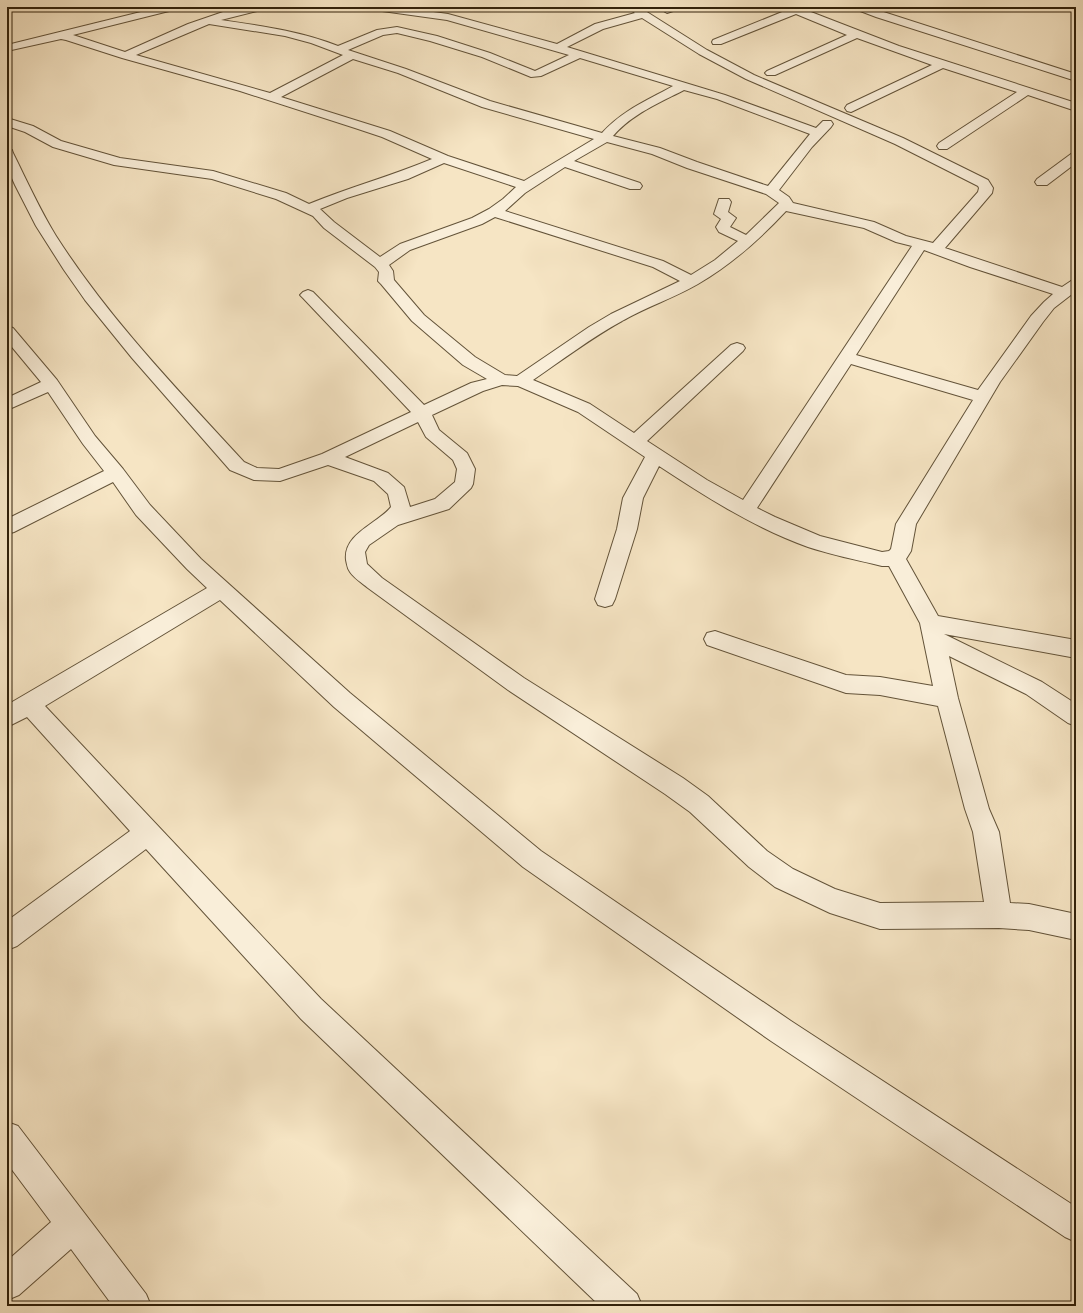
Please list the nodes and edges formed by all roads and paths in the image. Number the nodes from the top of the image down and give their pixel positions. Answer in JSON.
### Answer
{"nodes":[{"id":1,"x":173,"y":7,"type":"edge"},
{"id":2,"x":261,"y":7,"type":"edge"},
{"id":3,"x":375,"y":7,"type":"edge"},
{"id":4,"x":632,"y":7,"type":"edge"},
{"id":5,"x":860,"y":7,"type":"edge"},
{"id":6,"x":792,"y":8,"type":"edge"},
{"id":7,"x":644,"y":14,"type":"junction"},
{"id":8,"x":208,"y":21,"type":"junction"},
{"id":9,"x":858,"y":34,"type":"junction"},
{"id":10,"x":61,"y":36,"type":"junction"},
{"id":11,"x":717,"y":42,"type":"dead end"},
{"id":12,"x":7,"y":48,"type":"edge"},
{"id":13,"x":558,"y":48,"type":"junction"},
{"id":14,"x":338,"y":50,"type":"junction"},
{"id":15,"x":580,"y":54,"type":"junction"},
{"id":16,"x":352,"y":55,"type":"junction"},
{"id":17,"x":126,"y":56,"type":"junction"},
{"id":18,"x":943,"y":64,"type":"junction"},
{"id":19,"x":771,"y":73,"type":"dead end"},
{"id":20,"x":1076,"y":78,"type":"edge"},
{"id":21,"x":684,"y":85,"type":"junction"},
{"id":22,"x":1028,"y":91,"type":"junction"},
{"id":23,"x":272,"y":98,"type":"junction"},
{"id":24,"x":1076,"y":107,"type":"edge"},
{"id":25,"x":851,"y":108,"type":"dead end"},
{"id":26,"x":837,"y":115,"type":"junction"},
{"id":27,"x":7,"y":122,"type":"edge"},
{"id":28,"x":818,"y":133,"type":"junction"},
{"id":29,"x":605,"y":138,"type":"junction"},
{"id":30,"x":943,"y":146,"type":"dead end"},
{"id":31,"x":7,"y":153,"type":"edge"},
{"id":32,"x":1076,"y":157,"type":"edge"},
{"id":33,"x":443,"y":159,"type":"junction"},
{"id":34,"x":564,"y":162,"type":"junction"},
{"id":35,"x":1042,"y":182,"type":"dead end"},
{"id":36,"x":526,"y":186,"type":"junction"},
{"id":37,"x":635,"y":186,"type":"dead end"},
{"id":38,"x":771,"y":191,"type":"junction"},
{"id":39,"x":724,"y":202,"type":"dead end"},
{"id":40,"x":787,"y":206,"type":"junction"},
{"id":41,"x":311,"y":208,"type":"junction"},
{"id":42,"x":494,"y":212,"type":"junction"},
{"id":43,"x":748,"y":241,"type":"junction"},
{"id":44,"x":928,"y":246,"type":"junction"},
{"id":45,"x":380,"y":264,"type":"junction"},
{"id":46,"x":692,"y":281,"type":"junction"},
{"id":47,"x":1070,"y":288,"type":"edge"},
{"id":48,"x":308,"y":295,"type":"dead end"},
{"id":49,"x":7,"y":331,"type":"edge"},
{"id":50,"x":737,"y":348,"type":"dead end"},
{"id":51,"x":846,"y":356,"type":"junction"},
{"id":52,"x":500,"y":380,"type":"junction"},
{"id":53,"x":521,"y":381,"type":"junction"},
{"id":54,"x":51,"y":384,"type":"junction"},
{"id":55,"x":982,"y":397,"type":"junction"},
{"id":56,"x":7,"y":405,"type":"edge"},
{"id":57,"x":422,"y":413,"type":"junction"},
{"id":58,"x":636,"y":441,"type":"junction"},
{"id":59,"x":656,"y":454,"type":"junction"},
{"id":60,"x":328,"y":458,"type":"junction"},
{"id":61,"x":116,"y":473,"type":"junction"},
{"id":62,"x":746,"y":510,"type":"junction"},
{"id":63,"x":391,"y":520,"type":"junction"},
{"id":64,"x":7,"y":527,"type":"edge"},
{"id":65,"x":895,"y":558,"type":"junction"},
{"id":66,"x":222,"y":590,"type":"junction"},
{"id":67,"x":605,"y":598,"type":"dead end"},
{"id":68,"x":933,"y":631,"type":"junction"},
{"id":69,"x":715,"y":639,"type":"dead end"},
{"id":70,"x":1076,"y":649,"type":"edge"},
{"id":71,"x":947,"y":698,"type":"junction"},
{"id":72,"x":18,"y":711,"type":"edge"},
{"id":73,"x":1076,"y":716,"type":"edge"},
{"id":74,"x":148,"y":833,"type":"junction"},
{"id":75,"x":999,"y":915,"type":"junction"},
{"id":76,"x":1076,"y":927,"type":"edge"},
{"id":77,"x":7,"y":937,"type":"edge"},
{"id":78,"x":7,"y":1138,"type":"edge"},
{"id":79,"x":74,"y":1225,"type":"junction"},
{"id":80,"x":1076,"y":1226,"type":"edge"},
{"id":81,"x":7,"y":1283,"type":"edge"},
{"id":82,"x":134,"y":1306,"type":"edge"},
{"id":83,"x":625,"y":1306,"type":"edge"}],
"edges":[{"from":1,"to":10,"type":"street"},
{"from":2,"to":8,"type":"street"},
{"from":3,"to":13,"type":"street"},
{"from":4,"to":7,"type":"street"},
{"from":5,"to":20,"type":"street"},
{"from":6,"to":9,"type":"street"},
{"from":6,"to":11,"type":"street"},
{"from":7,"to":13,"type":"street"},
{"from":7,"to":26,"type":"street"},
{"from":8,"to":14,"type":"street"},
{"from":8,"to":17,"type":"street"},
{"from":9,"to":18,"type":"street"},
{"from":9,"to":19,"type":"street"},
{"from":10,"to":12,"type":"street"},
{"from":10,"to":17,"type":"street"},
{"from":13,"to":15,"type":"street"},
{"from":14,"to":15,"type":"street"},
{"from":14,"to":16,"type":"street"},
{"from":15,"to":21,"type":"street"},
{"from":16,"to":23,"type":"street"},
{"from":16,"to":29,"type":"street"},
{"from":17,"to":23,"type":"street"},
{"from":18,"to":22,"type":"street"},
{"from":18,"to":25,"type":"street"},
{"from":21,"to":28,"type":"street"},
{"from":21,"to":29,"type":"street"},
{"from":22,"to":24,"type":"street"},
{"from":22,"to":30,"type":"street"},
{"from":23,"to":33,"type":"street"},
{"from":26,"to":28,"type":"street"},
{"from":26,"to":44,"type":"street"},
{"from":27,"to":41,"type":"street"},
{"from":28,"to":38,"type":"street"},
{"from":29,"to":34,"type":"street"},
{"from":29,"to":38,"type":"street"},
{"from":31,"to":60,"type":"street"},
{"from":32,"to":35,"type":"street"},
{"from":33,"to":36,"type":"street"},
{"from":33,"to":41,"type":"street"},
{"from":34,"to":36,"type":"street"},
{"from":34,"to":37,"type":"street"},
{"from":36,"to":42,"type":"street"},
{"from":38,"to":40,"type":"street"},
{"from":39,"to":43,"type":"street"},
{"from":40,"to":43,"type":"street"},
{"from":40,"to":44,"type":"street"},
{"from":41,"to":45,"type":"street"},
{"from":42,"to":45,"type":"street"},
{"from":42,"to":46,"type":"street"},
{"from":43,"to":46,"type":"street"},
{"from":44,"to":47,"type":"street"},
{"from":44,"to":51,"type":"street"},
{"from":45,"to":52,"type":"street"},
{"from":46,"to":53,"type":"street"},
{"from":47,"to":55,"type":"street"},
{"from":48,"to":57,"type":"street"},
{"from":49,"to":54,"type":"street"},
{"from":50,"to":58,"type":"street"},
{"from":51,"to":55,"type":"street"},
{"from":51,"to":62,"type":"street"},
{"from":52,"to":53,"type":"street"},
{"from":52,"to":57,"type":"street"},
{"from":53,"to":58,"type":"street"},
{"from":54,"to":56,"type":"street"},
{"from":54,"to":61,"type":"street"},
{"from":55,"to":65,"type":"street"},
{"from":57,"to":60,"type":"street"},
{"from":57,"to":63,"type":"street"},
{"from":58,"to":59,"type":"street"},
{"from":59,"to":62,"type":"street"},
{"from":59,"to":67,"type":"street"},
{"from":60,"to":63,"type":"street"},
{"from":61,"to":64,"type":"street"},
{"from":61,"to":66,"type":"street"},
{"from":62,"to":65,"type":"street"},
{"from":63,"to":75,"type":"street"},
{"from":65,"to":68,"type":"street"},
{"from":66,"to":72,"type":"street"},
{"from":66,"to":80,"type":"street"},
{"from":68,"to":70,"type":"street"},
{"from":68,"to":71,"type":"street"},
{"from":68,"to":73,"type":"street"},
{"from":69,"to":71,"type":"street"},
{"from":71,"to":75,"type":"street"},
{"from":72,"to":74,"type":"street"},
{"from":74,"to":77,"type":"street"},
{"from":74,"to":83,"type":"street"},
{"from":75,"to":76,"type":"street"},
{"from":78,"to":79,"type":"street"},
{"from":79,"to":81,"type":"street"},
{"from":79,"to":82,"type":"street"}]}
